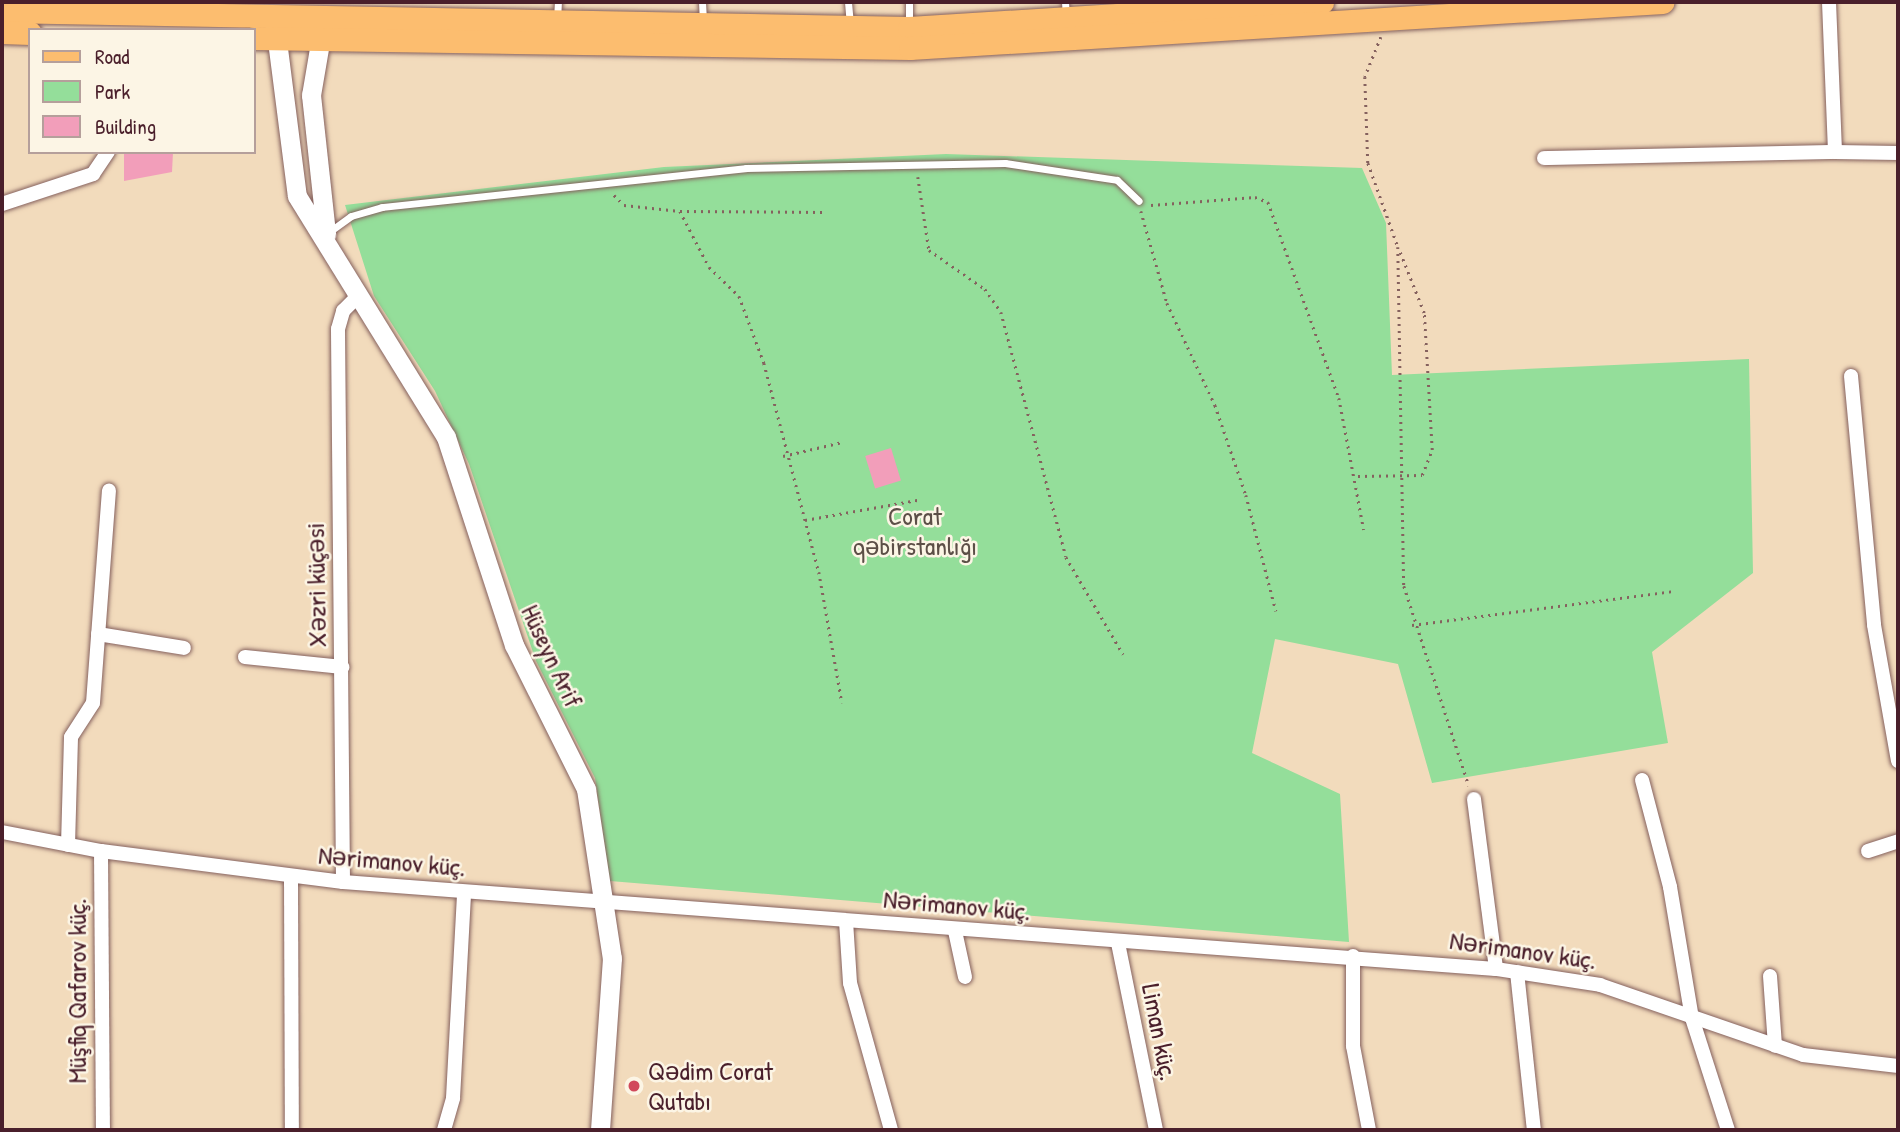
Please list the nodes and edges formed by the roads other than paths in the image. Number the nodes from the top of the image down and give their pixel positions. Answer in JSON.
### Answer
{"nodes":[{"id":1,"x":702,"y":2,"type":"edge"},
{"id":2,"x":848,"y":2,"type":"edge"},
{"id":3,"x":909,"y":2,"type":"edge"},
{"id":4,"x":1322,"y":2,"type":"edge"},
{"id":5,"x":1663,"y":2,"type":"edge"},
{"id":6,"x":1829,"y":2,"type":"edge"},
{"id":7,"x":1222,"y":5,"type":"edge"},
{"id":8,"x":10,"y":8,"type":"edge"},
{"id":9,"x":1066,"y":11,"type":"edge"},
{"id":10,"x":558,"y":13,"type":"edge"},
{"id":11,"x":703,"y":26,"type":"junction"},
{"id":12,"x":234,"y":28,"type":"edge"},
{"id":13,"x":850,"y":28,"type":"junction"},
{"id":14,"x":909,"y":28,"type":"junction"},
{"id":15,"x":323,"y":29,"type":"junction"},
{"id":16,"x":268,"y":31,"type":"edge"},
{"id":17,"x":2,"y":33,"type":"edge"},
{"id":18,"x":28,"y":33,"type":"edge"},
{"id":19,"x":1835,"y":152,"type":"junction"},
{"id":20,"x":1898,"y":153,"type":"edge"},
{"id":21,"x":107,"y":154,"type":"edge"},
{"id":22,"x":1544,"y":158,"type":"dead end"},
{"id":23,"x":1139,"y":201,"type":"road end"},
{"id":24,"x":2,"y":204,"type":"edge"},
{"id":25,"x":326,"y":234,"type":"junction"},
{"id":26,"x":359,"y":295,"type":"junction"},
{"id":27,"x":1850,"y":376,"type":"dead end"},
{"id":28,"x":109,"y":491,"type":"dead end"},
{"id":29,"x":98,"y":634,"type":"junction"},
{"id":30,"x":184,"y":649,"type":"dead end"},
{"id":31,"x":245,"y":657,"type":"dead end"},
{"id":32,"x":342,"y":667,"type":"junction"},
{"id":33,"x":1898,"y":761,"type":"edge"},
{"id":34,"x":1642,"y":780,"type":"dead end"},
{"id":35,"x":1474,"y":799,"type":"road end"},
{"id":36,"x":2,"y":832,"type":"edge"},
{"id":37,"x":1898,"y":841,"type":"edge"},
{"id":38,"x":68,"y":845,"type":"junction"},
{"id":39,"x":101,"y":851,"type":"junction"},
{"id":40,"x":1868,"y":851,"type":"dead end"},
{"id":41,"x":291,"y":877,"type":"junction"},
{"id":42,"x":343,"y":882,"type":"junction"},
{"id":43,"x":464,"y":892,"type":"junction"},
{"id":44,"x":606,"y":901,"type":"junction"},
{"id":45,"x":846,"y":920,"type":"junction"},
{"id":46,"x":955,"y":931,"type":"junction"},
{"id":47,"x":1118,"y":943,"type":"junction"},
{"id":48,"x":1353,"y":956,"type":"junction"},
{"id":49,"x":1496,"y":969,"type":"junction"},
{"id":50,"x":1517,"y":972,"type":"junction"},
{"id":51,"x":1770,"y":976,"type":"dead end"},
{"id":52,"x":965,"y":977,"type":"dead end"},
{"id":53,"x":1692,"y":1018,"type":"junction"},
{"id":54,"x":1775,"y":1046,"type":"junction"},
{"id":55,"x":1898,"y":1066,"type":"edge"},
{"id":56,"x":103,"y":1130,"type":"edge"},
{"id":57,"x":292,"y":1130,"type":"edge"},
{"id":58,"x":443,"y":1130,"type":"edge"},
{"id":59,"x":600,"y":1130,"type":"edge"},
{"id":60,"x":891,"y":1130,"type":"edge"},
{"id":61,"x":1156,"y":1130,"type":"edge"},
{"id":62,"x":1369,"y":1130,"type":"edge"},
{"id":63,"x":1534,"y":1130,"type":"edge"},
{"id":64,"x":1728,"y":1130,"type":"edge"}],
"edges":[{"from":1,"to":11,"type":"lane"},
{"from":2,"to":13,"type":"lane"},
{"from":3,"to":14,"type":"lane"},
{"from":4,"to":7,"type":"main road"},
{"from":5,"to":15,"type":"main road"},
{"from":6,"to":19,"type":"street"},
{"from":7,"to":9,"type":"main road"},
{"from":8,"to":12,"type":"main road"},
{"from":9,"to":14,"type":"main road"},
{"from":10,"to":11,"type":"main road"},
{"from":10,"to":15,"type":"main road"},
{"from":11,"to":13,"type":"main road"},
{"from":13,"to":14,"type":"main road"},
{"from":15,"to":16,"type":"main road"},
{"from":15,"to":25,"type":"street"},
{"from":16,"to":25,"type":"street","name":"Hüseyn Arif"},
{"from":17,"to":18,"type":"main road"},
{"from":19,"to":20,"type":"street"},
{"from":19,"to":22,"type":"street"},
{"from":21,"to":24,"type":"street"},
{"from":23,"to":25,"type":"lane"},
{"from":25,"to":26,"type":"street","name":"Hüseyn Arif"},
{"from":26,"to":32,"type":"street","name":"Xəzri küçəsi"},
{"from":26,"to":44,"type":"street","name":"Hüseyn Arif"},
{"from":27,"to":33,"type":"street"},
{"from":28,"to":29,"type":"street"},
{"from":29,"to":30,"type":"street"},
{"from":29,"to":38,"type":"street"},
{"from":31,"to":32,"type":"street"},
{"from":32,"to":42,"type":"street","name":"Xəzri küçəsi"},
{"from":34,"to":53,"type":"street"},
{"from":35,"to":49,"type":"street"},
{"from":36,"to":38,"type":"street","name":"Nərimanov küç."},
{"from":37,"to":40,"type":"street"},
{"from":38,"to":39,"type":"street","name":"Nərimanov küç."},
{"from":39,"to":41,"type":"street","name":"Nərimanov küç."},
{"from":39,"to":56,"type":"street","name":"Müşfiq Qafarov küç."},
{"from":41,"to":42,"type":"street","name":"Nərimanov küç."},
{"from":41,"to":57,"type":"street"},
{"from":42,"to":43,"type":"street","name":"Nərimanov küç."},
{"from":43,"to":44,"type":"street","name":"Nərimanov küç."},
{"from":43,"to":58,"type":"street"},
{"from":44,"to":45,"type":"street","name":"Nərimanov küç."},
{"from":44,"to":59,"type":"street","name":"Hüseyn Arif"},
{"from":45,"to":46,"type":"street","name":"Nərimanov küç."},
{"from":45,"to":60,"type":"street"},
{"from":46,"to":47,"type":"street","name":"Nərimanov küç."},
{"from":46,"to":52,"type":"street"},
{"from":47,"to":48,"type":"street","name":"Nərimanov küç."},
{"from":47,"to":61,"type":"street","name":"Liman küç."},
{"from":48,"to":49,"type":"street","name":"Nərimanov küç."},
{"from":48,"to":62,"type":"street"},
{"from":49,"to":50,"type":"street","name":"Nərimanov küç."},
{"from":50,"to":53,"type":"street","name":"Nərimanov küç."},
{"from":50,"to":63,"type":"street"},
{"from":51,"to":54,"type":"street"},
{"from":53,"to":54,"type":"street","name":"Nərimanov küç."},
{"from":53,"to":64,"type":"street"},
{"from":54,"to":55,"type":"street","name":"Nərimanov küç."}]}
